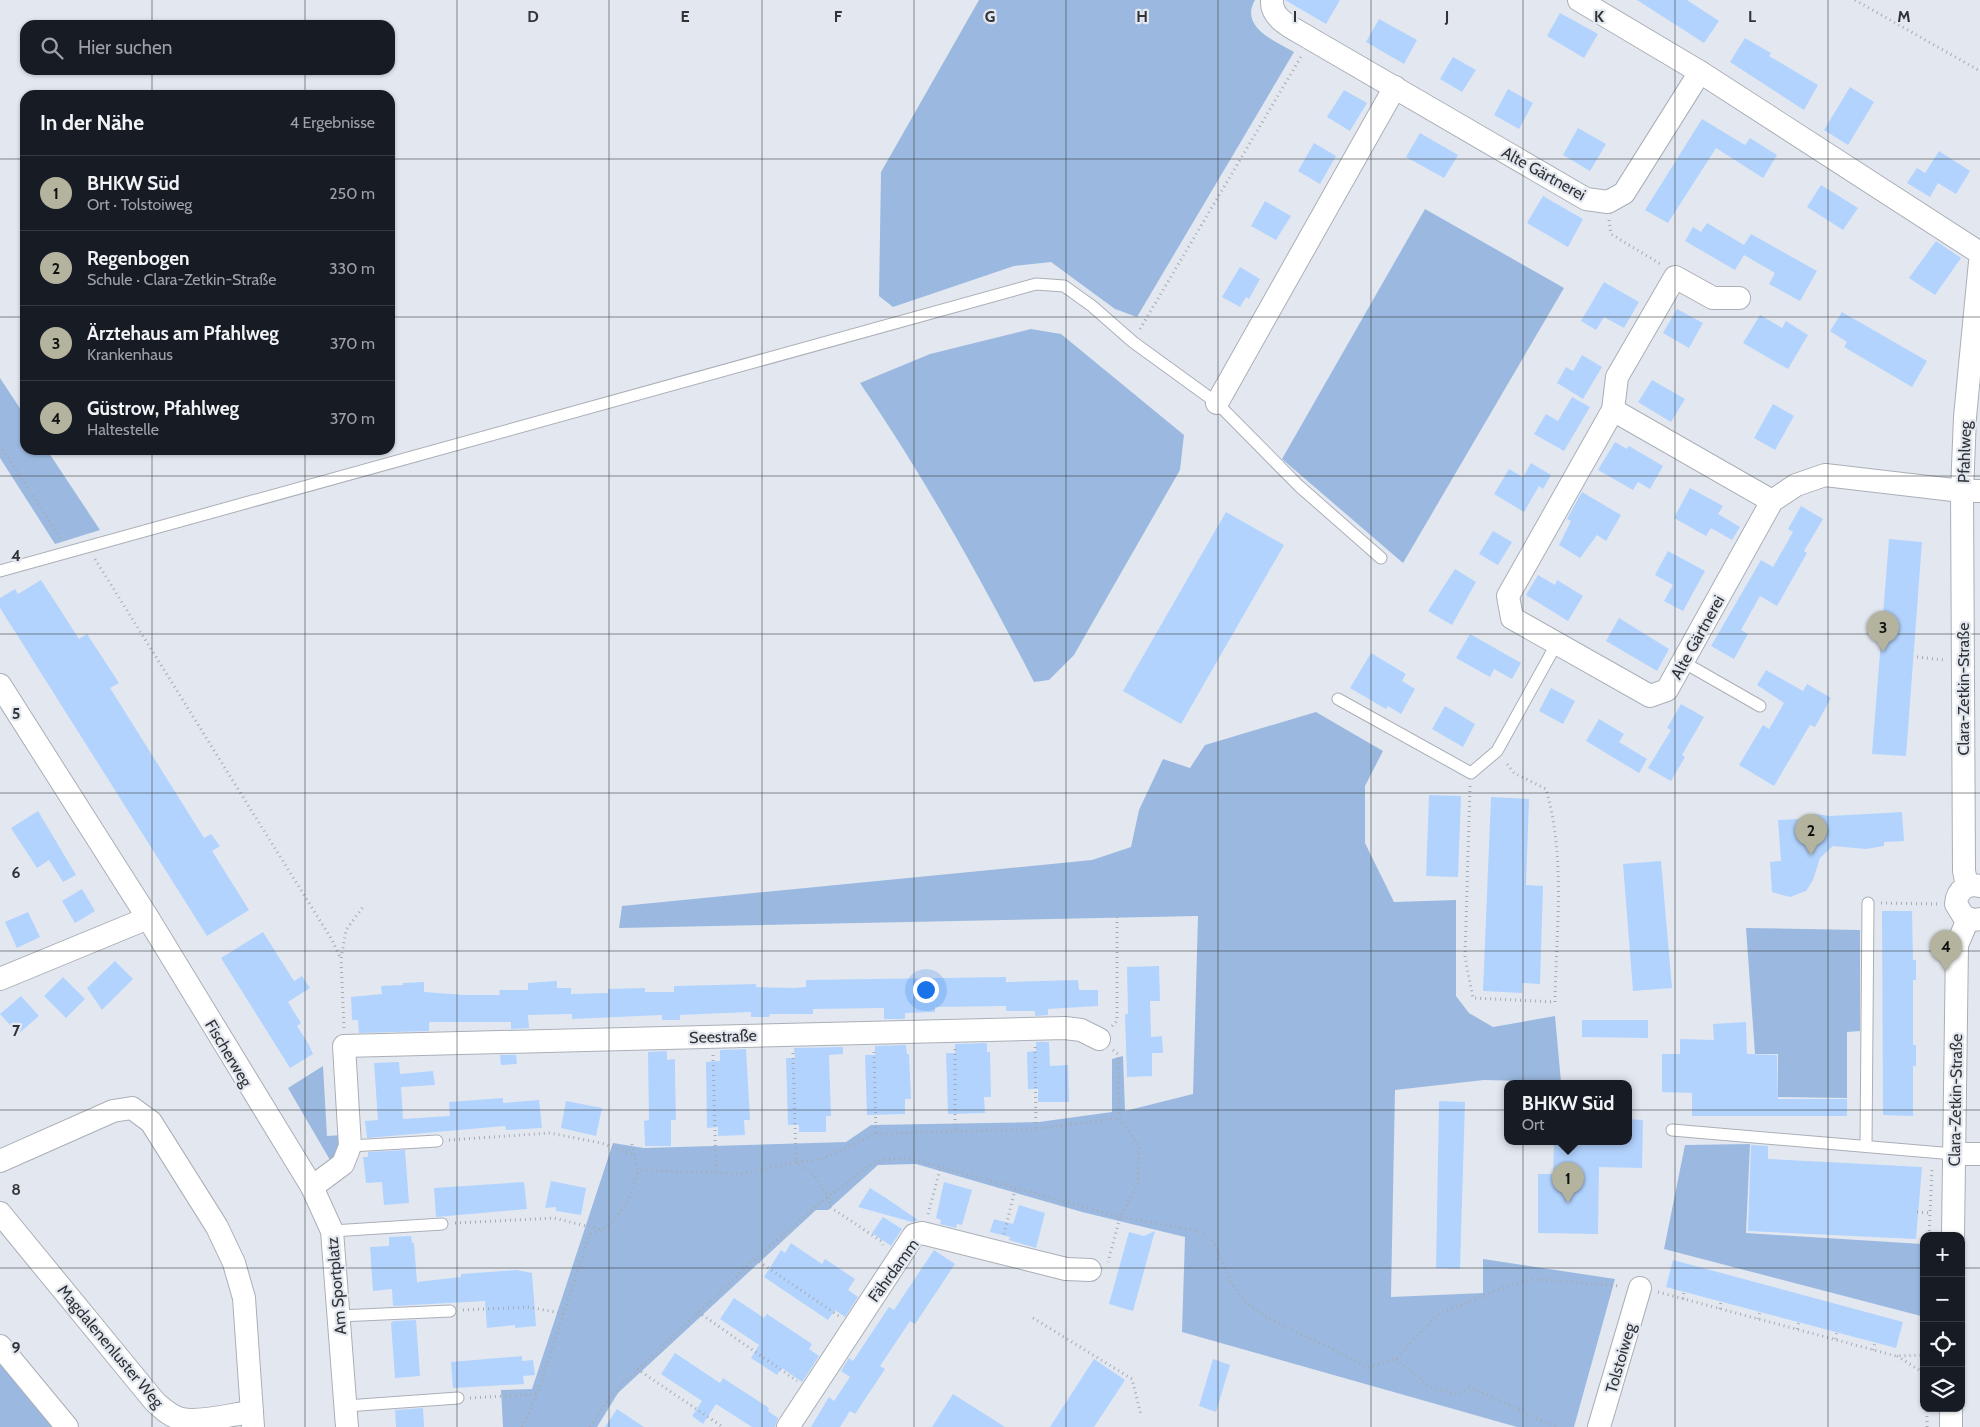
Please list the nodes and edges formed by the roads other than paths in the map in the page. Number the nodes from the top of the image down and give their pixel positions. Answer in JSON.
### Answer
{"nodes":[{"id":1,"x":1272,"y":0,"type":"edge"},
{"id":2,"x":1579,"y":0,"type":"edge"},
{"id":3,"x":1700,"y":72,"type":"junction"},
{"id":4,"x":1395,"y":87,"type":"junction"},
{"id":5,"x":1980,"y":253,"type":"edge"},
{"id":6,"x":1980,"y":262,"type":"edge"},
{"id":7,"x":1739,"y":298,"type":"dead end"},
{"id":8,"x":1217,"y":403,"type":"junction"},
{"id":9,"x":1613,"y":410,"type":"junction"},
{"id":10,"x":1971,"y":491,"type":"edge"},
{"id":11,"x":1772,"y":501,"type":"junction"},
{"id":12,"x":1381,"y":558,"type":"dead end"},
{"id":13,"x":0,"y":571,"type":"edge"},
{"id":14,"x":1557,"y":643,"type":"junction"},
{"id":15,"x":1682,"y":662,"type":"junction"},
{"id":16,"x":0,"y":685,"type":"edge"},
{"id":17,"x":1338,"y":699,"type":"dead end"},
{"id":18,"x":1760,"y":706,"type":"dead end"},
{"id":19,"x":1974,"y":886,"type":"edge"},
{"id":20,"x":1868,"y":903,"type":"road end"},
{"id":21,"x":148,"y":918,"type":"junction"},
{"id":22,"x":1974,"y":919,"type":"edge"},
{"id":23,"x":0,"y":979,"type":"edge"},
{"id":24,"x":1099,"y":1039,"type":"road end"},
{"id":25,"x":1672,"y":1130,"type":"dead end"},
{"id":26,"x":437,"y":1141,"type":"road end"},
{"id":27,"x":350,"y":1146,"type":"junction"},
{"id":28,"x":1866,"y":1146,"type":"junction"},
{"id":29,"x":1943,"y":1153,"type":"junction"},
{"id":30,"x":1980,"y":1154,"type":"edge"},
{"id":31,"x":0,"y":1160,"type":"edge"},
{"id":32,"x":312,"y":1187,"type":"junction"},
{"id":33,"x":0,"y":1213,"type":"edge"},
{"id":34,"x":442,"y":1224,"type":"road end"},
{"id":35,"x":332,"y":1231,"type":"junction"},
{"id":36,"x":1953,"y":1232,"type":"edge"},
{"id":37,"x":1090,"y":1270,"type":"road end"},
{"id":38,"x":1640,"y":1288,"type":"road end"},
{"id":39,"x":450,"y":1310,"type":"road end"},
{"id":40,"x":339,"y":1316,"type":"junction"},
{"id":41,"x":0,"y":1346,"type":"edge"},
{"id":42,"x":458,"y":1398,"type":"road end"},
{"id":43,"x":1951,"y":1412,"type":"edge"},
{"id":44,"x":346,"y":1416,"type":"edge"},
{"id":45,"x":253,"y":1419,"type":"edge"},
{"id":46,"x":67,"y":1427,"type":"edge"},
{"id":47,"x":788,"y":1427,"type":"edge"},
{"id":48,"x":1600,"y":1427,"type":"edge"},
{"id":49,"x":1951,"y":1427,"type":"edge"}],
"edges":[{"from":1,"to":4,"type":"street","name":"Alte Gärtnerei"},
{"from":2,"to":3,"type":"street"},
{"from":3,"to":4,"type":"street","name":"Alte Gärtnerei"},
{"from":3,"to":5,"type":"street"},
{"from":4,"to":8,"type":"street"},
{"from":6,"to":10,"type":"street","name":"Pfahlweg"},
{"from":7,"to":9,"type":"street","name":"Alte Gärtnerei"},
{"from":8,"to":12,"type":"lane"},
{"from":8,"to":13,"type":"lane"},
{"from":9,"to":11,"type":"street"},
{"from":9,"to":14,"type":"street","name":"Alte Gärtnerei"},
{"from":10,"to":11,"type":"street","name":"Alte Gärtnerei"},
{"from":10,"to":19,"type":"street","name":"Clara-Zetkin-Straße"},
{"from":11,"to":15,"type":"street","name":"Alte Gärtnerei"},
{"from":14,"to":15,"type":"street","name":"Alte Gärtnerei"},
{"from":14,"to":17,"type":"lane"},
{"from":15,"to":18,"type":"lane"},
{"from":16,"to":21,"type":"street","name":"Fischerweg"},
{"from":19,"to":22,"type":"street","name":"Clara-Zetkin-Straße"},
{"from":20,"to":28,"type":"lane"},
{"from":21,"to":23,"type":"street"},
{"from":21,"to":32,"type":"street","name":"Fischerweg"},
{"from":22,"to":29,"type":"street","name":"Clara-Zetkin-Straße"},
{"from":24,"to":27,"type":"street","name":"Seestraße"},
{"from":25,"to":28,"type":"lane"},
{"from":26,"to":27,"type":"lane"},
{"from":27,"to":32,"type":"street"},
{"from":28,"to":29,"type":"lane"},
{"from":29,"to":30,"type":"street"},
{"from":29,"to":36,"type":"street","name":"Clara-Zetkin-Straße"},
{"from":31,"to":45,"type":"street","name":"Magdalenenluster Weg"},
{"from":32,"to":35,"type":"street","name":"Am Sportplatz"},
{"from":33,"to":45,"type":"street","name":"Magdalenenluster Weg"},
{"from":34,"to":35,"type":"lane"},
{"from":35,"to":40,"type":"street","name":"Am Sportplatz"},
{"from":37,"to":47,"type":"street","name":"Fährdamm"},
{"from":38,"to":48,"type":"street","name":"Tolstoiweg"},
{"from":39,"to":40,"type":"lane"},
{"from":40,"to":44,"type":"street","name":"Am Sportplatz"},
{"from":41,"to":46,"type":"street"},
{"from":42,"to":44,"type":"lane"},
{"from":43,"to":49,"type":"street"}]}
